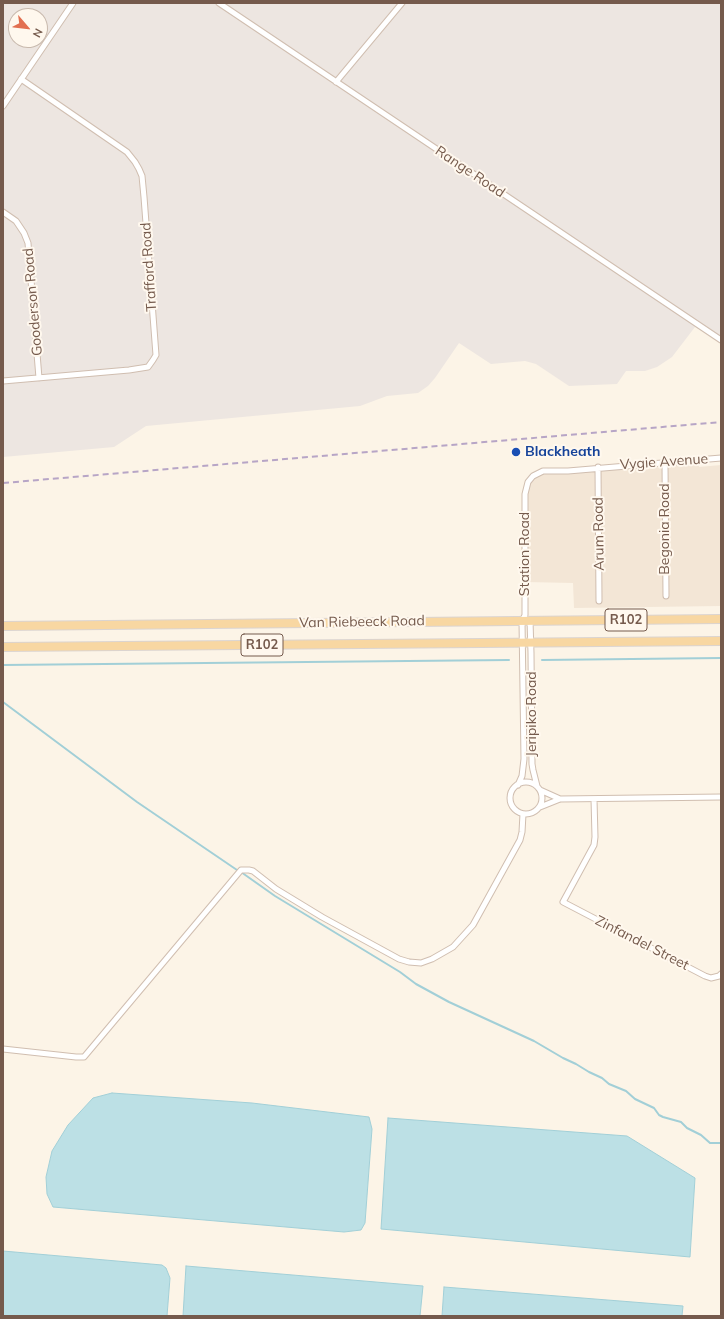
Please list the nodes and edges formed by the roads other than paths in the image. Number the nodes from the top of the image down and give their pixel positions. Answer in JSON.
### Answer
{"nodes":[{"id":1,"x":73,"y":3,"type":"edge"},
{"id":2,"x":218,"y":3,"type":"edge"},
{"id":3,"x":402,"y":3,"type":"edge"},
{"id":4,"x":21,"y":79,"type":"junction"},
{"id":5,"x":336,"y":82,"type":"junction"},
{"id":6,"x":3,"y":106,"type":"edge"},
{"id":7,"x":3,"y":212,"type":"edge"},
{"id":8,"x":721,"y":340,"type":"edge"},
{"id":9,"x":39,"y":378,"type":"junction"},
{"id":10,"x":3,"y":381,"type":"edge"},
{"id":11,"x":721,"y":458,"type":"edge"},
{"id":12,"x":665,"y":462,"type":"junction"},
{"id":13,"x":598,"y":467,"type":"junction"},
{"id":14,"x":525,"y":494,"type":"joint"},
{"id":15,"x":666,"y":596,"type":"dead end"},
{"id":16,"x":600,"y":601,"type":"dead end"},
{"id":17,"x":721,"y":618,"type":"edge"},
{"id":18,"x":526,"y":619,"type":"junction"},
{"id":19,"x":3,"y":626,"type":"edge"},
{"id":20,"x":721,"y":641,"type":"edge"},
{"id":21,"x":522,"y":642,"type":"junction"},
{"id":22,"x":531,"y":642,"type":"junction"},
{"id":23,"x":3,"y":647,"type":"edge"},
{"id":24,"x":518,"y":784,"type":"junction"},
{"id":25,"x":539,"y":788,"type":"junction"},
{"id":26,"x":721,"y":797,"type":"edge"},
{"id":27,"x":560,"y":799,"type":"junction"},
{"id":28,"x":594,"y":799,"type":"junction"},
{"id":29,"x":540,"y":807,"type":"junction"},
{"id":30,"x":523,"y":814,"type":"junction"},
{"id":31,"x":721,"y":974,"type":"edge"},
{"id":32,"x":3,"y":1049,"type":"edge"}],
"edges":[{"from":1,"to":4,"type":"street"},
{"from":2,"to":5,"type":"street","name":"Range Road"},
{"from":3,"to":5,"type":"street"},
{"from":4,"to":6,"type":"street"},
{"from":4,"to":9,"type":"street","name":"Trafford Road"},
{"from":5,"to":8,"type":"street","name":"Range Road"},
{"from":7,"to":9,"type":"street","name":"Gooderson Road"},
{"from":9,"to":10,"type":"street","name":"Trafford Road"},
{"from":11,"to":12,"type":"street","name":"Vygie Avenue"},
{"from":12,"to":13,"type":"street","name":"Vygie Avenue"},
{"from":12,"to":15,"type":"street","name":"Begonia Road"},
{"from":13,"to":14,"type":"street","name":"Vygie Avenue"},
{"from":13,"to":16,"type":"street","name":"Arum Road"},
{"from":14,"to":18,"type":"street","name":"Station Road"},
{"from":17,"to":18,"type":"main road","name":"Van Riebeeck Road","number":"R102"},
{"from":18,"to":19,"type":"main road","name":"Van Riebeeck Road","number":"R102"},
{"from":18,"to":21,"type":"street","name":"Jeripiko Road"},
{"from":18,"to":22,"type":"street","name":"Jeripiko Road"},
{"from":20,"to":22,"type":"main road","name":"Van Riebeeck Road","number":"R102"},
{"from":21,"to":22,"type":"main road","name":"Van Riebeeck Road","number":"R102"},
{"from":21,"to":23,"type":"main road","name":"Van Riebeeck Road","number":"R102"},
{"from":21,"to":24,"type":"street","name":"Jeripiko Road"},
{"from":22,"to":25,"type":"street","name":"Jeripiko Road"},
{"from":24,"to":25,"type":"street"},
{"from":24,"to":30,"type":"street"},
{"from":25,"to":27,"type":"street"},
{"from":25,"to":29,"type":"street"},
{"from":26,"to":28,"type":"street"},
{"from":27,"to":28,"type":"street"},
{"from":27,"to":29,"type":"street"},
{"from":28,"to":31,"type":"street","name":"Zinfandel Street"},
{"from":29,"to":30,"type":"street"},
{"from":30,"to":32,"type":"street"}]}
